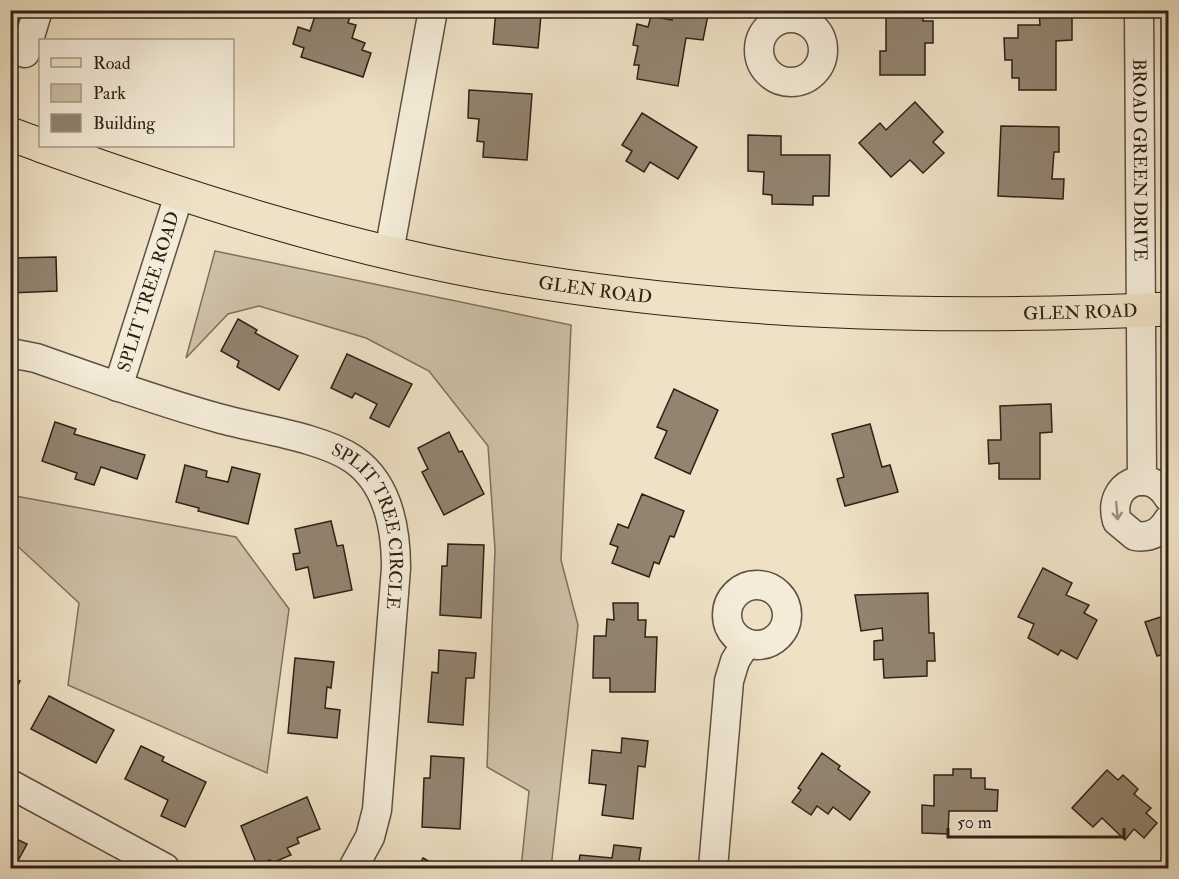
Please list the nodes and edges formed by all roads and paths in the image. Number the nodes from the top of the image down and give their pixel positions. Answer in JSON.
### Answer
{"nodes":[{"id":1,"x":38,"y":10,"type":"edge"},
{"id":2,"x":433,"y":10,"type":"edge"},
{"id":3,"x":1140,"y":10,"type":"edge"},
{"id":4,"x":10,"y":48,"type":"edge"},
{"id":5,"x":10,"y":134,"type":"edge"},
{"id":6,"x":39,"y":144,"type":"edge"},
{"id":7,"x":47,"y":147,"type":"edge"},
{"id":8,"x":179,"y":195,"type":"junction"},
{"id":9,"x":389,"y":252,"type":"junction"},
{"id":10,"x":1156,"y":310,"type":"edge"},
{"id":11,"x":10,"y":353,"type":"edge"},
{"id":12,"x":118,"y":387,"type":"junction"},
{"id":13,"x":1142,"y":481,"type":"junction"},
{"id":14,"x":1168,"y":497,"type":"edge"},
{"id":15,"x":1168,"y":520,"type":"edge"},
{"id":16,"x":746,"y":643,"type":"dead end"},
{"id":17,"x":10,"y":784,"type":"edge"},
{"id":18,"x":165,"y":868,"type":"edge"},
{"id":19,"x":353,"y":868,"type":"edge"},
{"id":20,"x":713,"y":868,"type":"edge"}],
"edges":[{"from":1,"to":4,"type":"street"},
{"from":2,"to":9,"type":"street"},
{"from":3,"to":10,"type":"street","name":"BROAD GREEN DRIVE"},
{"from":5,"to":6,"type":"main road","name":"GLEN ROAD"},
{"from":7,"to":8,"type":"main road","name":"GLEN ROAD"},
{"from":8,"to":9,"type":"main road","name":"GLEN ROAD"},
{"from":8,"to":12,"type":"street","name":"SPLIT TREE ROAD"},
{"from":9,"to":10,"type":"main road","name":"GLEN ROAD"},
{"from":10,"to":13,"type":"street","name":"BROAD GREEN DRIVE"},
{"from":11,"to":12,"type":"street","name":"SPLIT TREE CIRCLE"},
{"from":12,"to":19,"type":"street","name":"SPLIT TREE CIRCLE"},
{"from":13,"to":14,"type":"street"},
{"from":13,"to":15,"type":"street","one_way":true},
{"from":16,"to":20,"type":"street"},
{"from":17,"to":18,"type":"street"}]}
